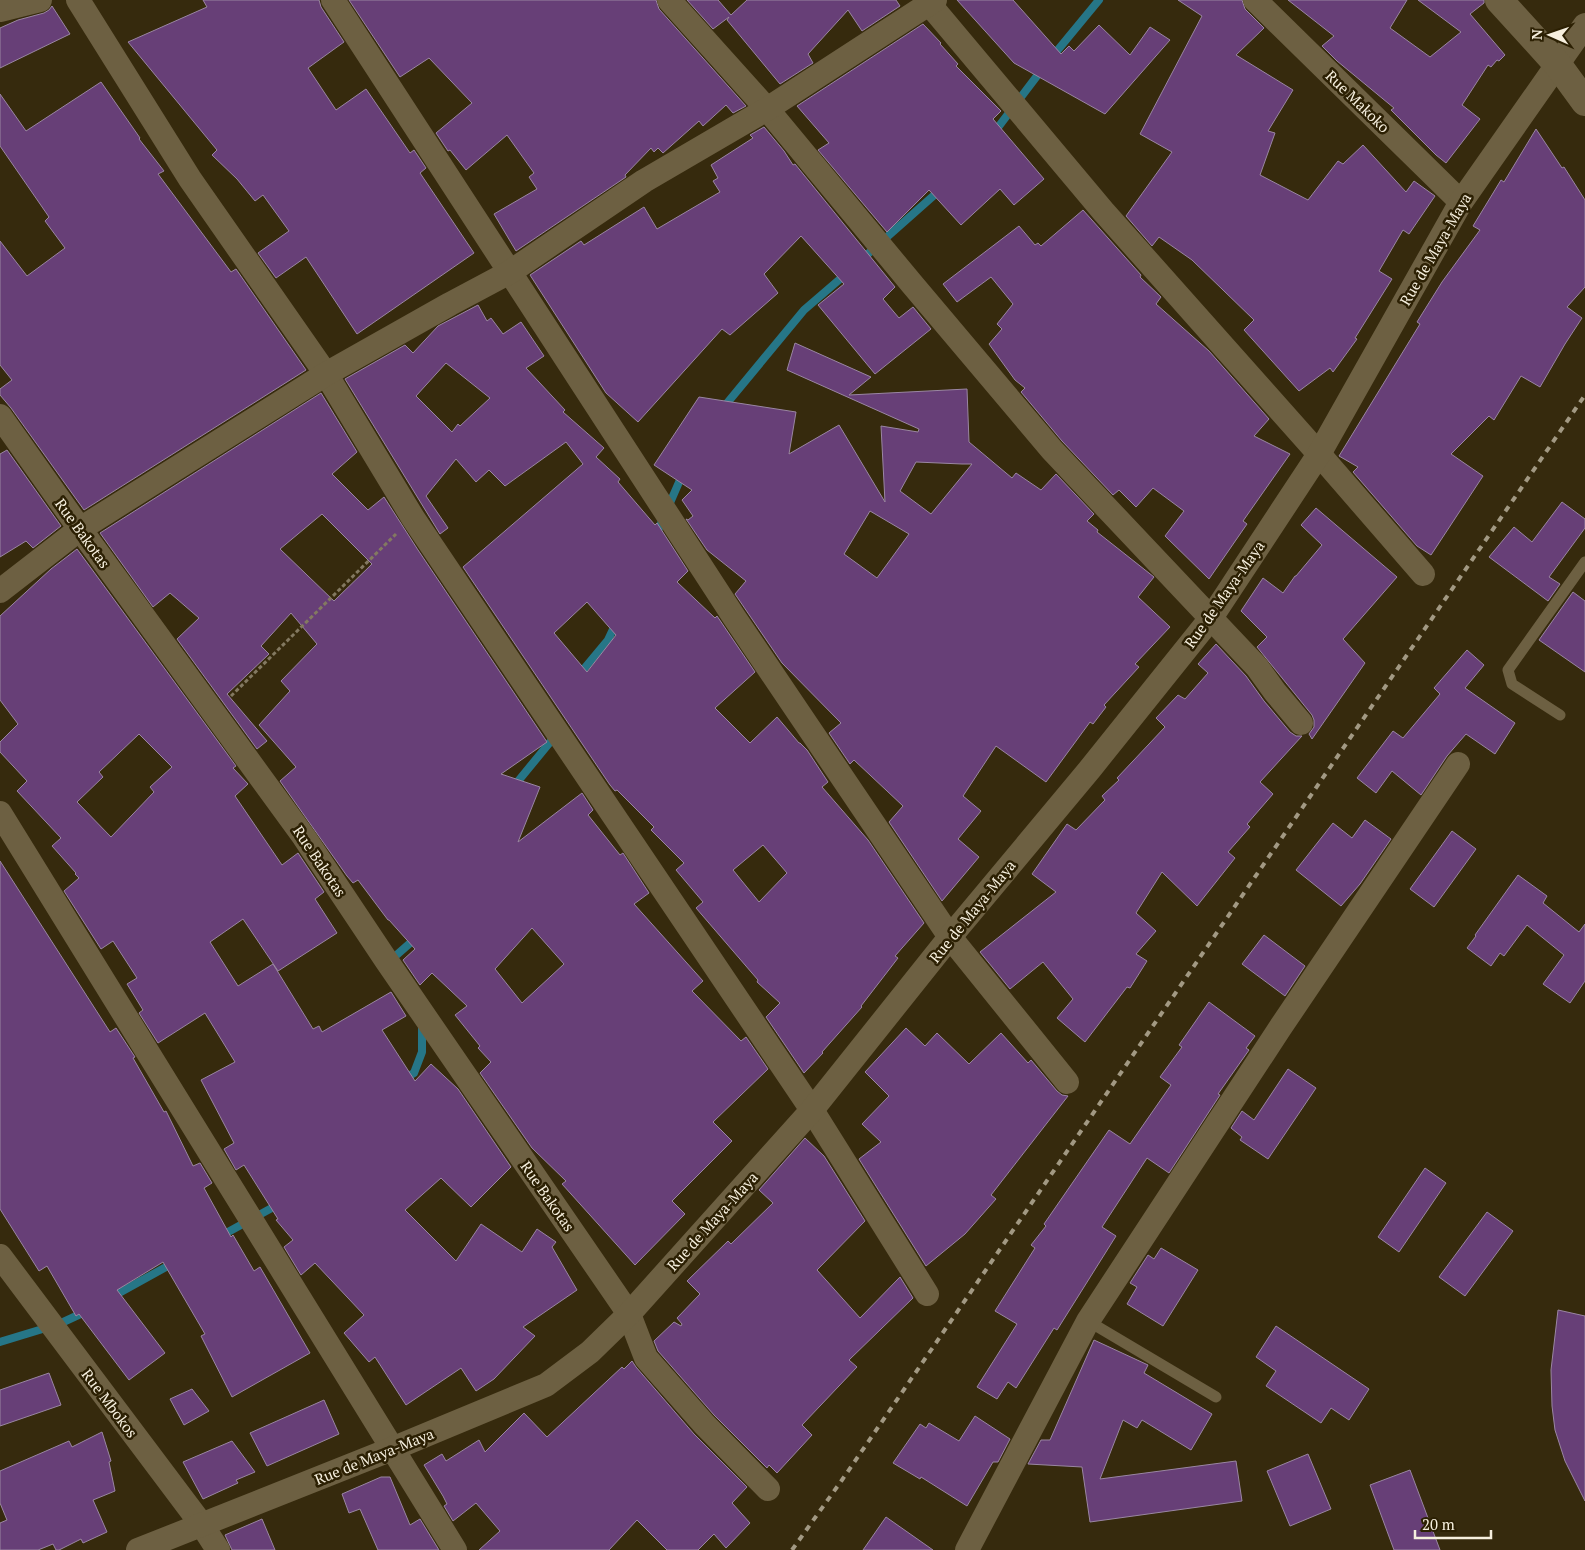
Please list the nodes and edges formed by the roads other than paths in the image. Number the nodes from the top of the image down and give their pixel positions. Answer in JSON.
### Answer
{"nodes":[{"id":1,"x":40,"y":0,"type":"edge"},
{"id":2,"x":78,"y":0,"type":"edge"},
{"id":3,"x":334,"y":0,"type":"edge"},
{"id":4,"x":668,"y":0,"type":"edge"},
{"id":5,"x":1255,"y":0,"type":"edge"},
{"id":6,"x":1499,"y":0,"type":"edge"},
{"id":7,"x":930,"y":1,"type":"edge"},
{"id":8,"x":0,"y":10,"type":"edge"},
{"id":9,"x":1585,"y":26,"type":"edge"},
{"id":10,"x":1558,"y":65,"type":"junction"},
{"id":11,"x":1585,"y":102,"type":"edge"},
{"id":12,"x":768,"y":109,"type":"junction"},
{"id":13,"x":1461,"y":202,"type":"junction"},
{"id":14,"x":510,"y":272,"type":"junction"},
{"id":15,"x":326,"y":374,"type":"junction"},
{"id":16,"x":0,"y":416,"type":"edge"},
{"id":17,"x":1319,"y":454,"type":"junction"},
{"id":18,"x":80,"y":529,"type":"junction"},
{"id":19,"x":1585,"y":562,"type":"edge"},
{"id":20,"x":1423,"y":574,"type":"dead end"},
{"id":21,"x":0,"y":591,"type":"edge"},
{"id":22,"x":1210,"y":618,"type":"junction"},
{"id":23,"x":1560,"y":715,"type":"dead end"},
{"id":24,"x":1301,"y":723,"type":"dead end"},
{"id":25,"x":1458,"y":764,"type":"dead end"},
{"id":26,"x":0,"y":813,"type":"edge"},
{"id":27,"x":950,"y":937,"type":"junction"},
{"id":28,"x":1067,"y":1082,"type":"dead end"},
{"id":29,"x":812,"y":1110,"type":"junction"},
{"id":30,"x":0,"y":1256,"type":"edge"},
{"id":31,"x":927,"y":1294,"type":"dead end"},
{"id":32,"x":629,"y":1314,"type":"junction"},
{"id":33,"x":1088,"y":1321,"type":"junction"},
{"id":34,"x":1216,"y":1397,"type":"dead end"},
{"id":35,"x":392,"y":1449,"type":"junction"},
{"id":36,"x":768,"y":1489,"type":"dead end"},
{"id":37,"x":202,"y":1525,"type":"junction"},
{"id":38,"x":138,"y":1550,"type":"edge"},
{"id":39,"x":218,"y":1550,"type":"edge"},
{"id":40,"x":455,"y":1550,"type":"edge"},
{"id":41,"x":967,"y":1550,"type":"edge"}],
"edges":[{"from":1,"to":8,"type":"street"},
{"from":2,"to":15,"type":"street"},
{"from":3,"to":14,"type":"street"},
{"from":4,"to":12,"type":"street"},
{"from":5,"to":13,"type":"street","name":"Rue Makoko"},
{"from":6,"to":10,"type":"main road"},
{"from":7,"to":12,"type":"street"},
{"from":7,"to":17,"type":"street"},
{"from":9,"to":10,"type":"street","name":"Rue de Maya-Maya"},
{"from":10,"to":11,"type":"main road"},
{"from":10,"to":13,"type":"street","name":"Rue de Maya-Maya"},
{"from":12,"to":14,"type":"street"},
{"from":12,"to":22,"type":"street"},
{"from":13,"to":17,"type":"street","name":"Rue de Maya-Maya"},
{"from":14,"to":15,"type":"street"},
{"from":14,"to":27,"type":"street"},
{"from":15,"to":18,"type":"street"},
{"from":15,"to":29,"type":"street"},
{"from":16,"to":18,"type":"street","name":"Rue Bakotas"},
{"from":17,"to":20,"type":"street"},
{"from":17,"to":22,"type":"street","name":"Rue de Maya-Maya"},
{"from":18,"to":21,"type":"street"},
{"from":18,"to":32,"type":"street","name":"Rue Bakotas"},
{"from":19,"to":23,"type":"lane"},
{"from":22,"to":24,"type":"street"},
{"from":22,"to":27,"type":"street","name":"Rue de Maya-Maya"},
{"from":25,"to":33,"type":"street"},
{"from":26,"to":35,"type":"street"},
{"from":27,"to":28,"type":"street"},
{"from":27,"to":29,"type":"street","name":"Rue de Maya-Maya"},
{"from":29,"to":31,"type":"street"},
{"from":29,"to":32,"type":"street","name":"Rue de Maya-Maya"},
{"from":30,"to":37,"type":"street","name":"Rue Mbokos"},
{"from":32,"to":35,"type":"street","name":"Rue de Maya-Maya"},
{"from":32,"to":36,"type":"street","name":"Rue Bakotas"},
{"from":33,"to":34,"type":"lane"},
{"from":33,"to":41,"type":"street"},
{"from":35,"to":37,"type":"street","name":"Rue de Maya-Maya"},
{"from":35,"to":40,"type":"street"},
{"from":37,"to":38,"type":"street","name":"Rue de Maya-Maya"},
{"from":37,"to":39,"type":"street","name":"Rue Mbokos"}]}
